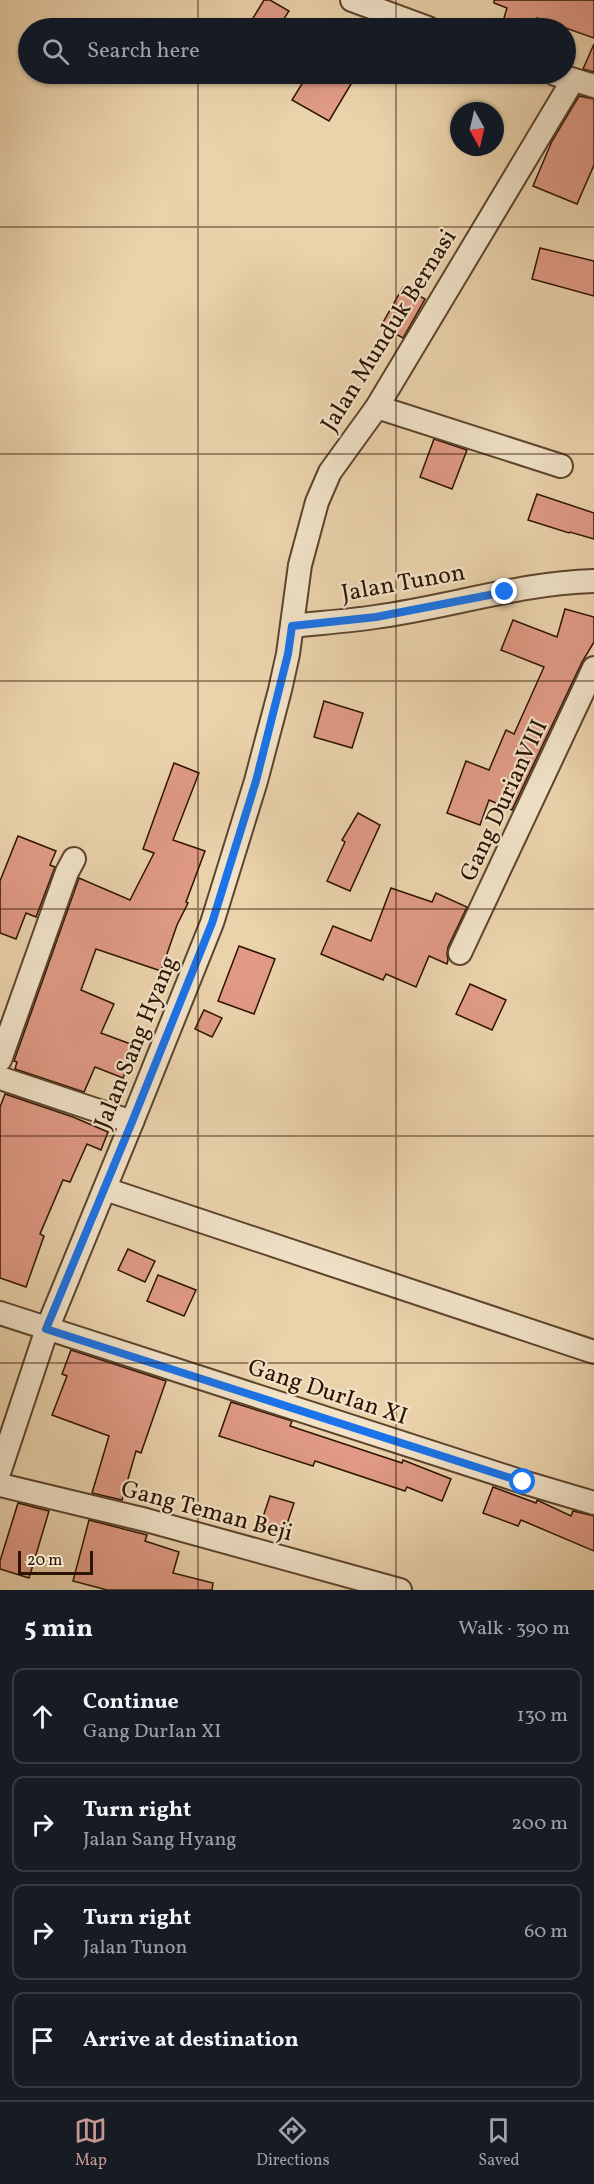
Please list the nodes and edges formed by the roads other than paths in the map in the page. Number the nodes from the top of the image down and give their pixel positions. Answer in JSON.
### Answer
{"nodes":[{"id":1,"x":352,"y":0,"type":"edge"},
{"id":2,"x":401,"y":18,"type":"edge"},
{"id":3,"x":572,"y":84,"type":"edge"},
{"id":4,"x":377,"y":407,"type":"junction"},
{"id":5,"x":561,"y":466,"type":"dead end"},
{"id":6,"x":594,"y":581,"type":"edge"},
{"id":7,"x":292,"y":626,"type":"junction"},
{"id":8,"x":594,"y":668,"type":"edge"},
{"id":9,"x":74,"y":859,"type":"dead end"},
{"id":10,"x":460,"y":953,"type":"dead end"},
{"id":11,"x":0,"y":1060,"type":"edge"},
{"id":12,"x":0,"y":1078,"type":"edge"},
{"id":13,"x":132,"y":1122,"type":"junction"},
{"id":14,"x":105,"y":1189,"type":"junction"},
{"id":15,"x":0,"y":1313,"type":"edge"},
{"id":16,"x":46,"y":1329,"type":"junction"},
{"id":17,"x":594,"y":1352,"type":"edge"},
{"id":18,"x":0,"y":1470,"type":"edge"},
{"id":19,"x":0,"y":1485,"type":"edge"},
{"id":20,"x":594,"y":1503,"type":"edge"},
{"id":21,"x":400,"y":1590,"type":"edge"}],
"edges":[{"from":1,"to":2,"type":"street"},
{"from":3,"to":4,"type":"street","name":"Jalan Munduk Bernasi"},
{"from":4,"to":5,"type":"street"},
{"from":4,"to":7,"type":"street","name":"Jalan Munduk Bernasi"},
{"from":6,"to":7,"type":"street","name":"Jalan Tunon"},
{"from":7,"to":13,"type":"street","name":"Jalan Sang Hyang"},
{"from":8,"to":10,"type":"street","name":"Gang DurianVIII"},
{"from":9,"to":11,"type":"street"},
{"from":12,"to":13,"type":"street"},
{"from":13,"to":14,"type":"street","name":"Jalan Sang Hyang"},
{"from":14,"to":16,"type":"street","name":"Jalan Sang Hyang"},
{"from":14,"to":17,"type":"street"},
{"from":15,"to":16,"type":"street","name":"Gang DurIan XI"},
{"from":16,"to":18,"type":"street","name":"Jalan Sang Hyang"},
{"from":16,"to":20,"type":"street","name":"Gang DurIan XI"},
{"from":19,"to":21,"type":"street","name":"Gang Teman Beji"}]}
